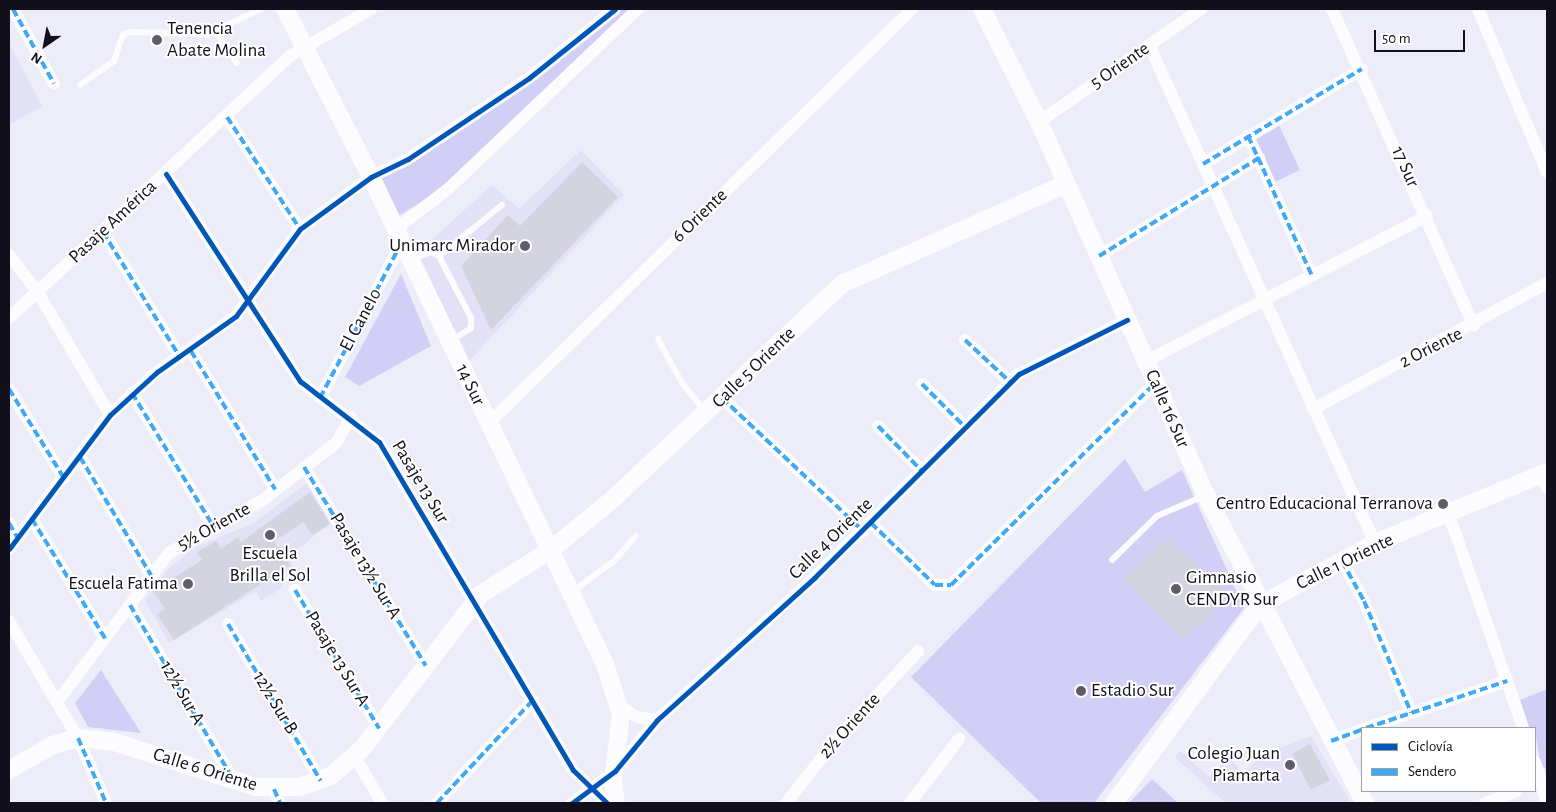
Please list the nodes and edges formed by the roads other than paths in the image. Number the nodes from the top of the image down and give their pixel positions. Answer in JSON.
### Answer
{"nodes":[{"id":1,"x":12,"y":9,"type":"edge"},
{"id":2,"x":261,"y":9,"type":"edge"},
{"id":3,"x":285,"y":9,"type":"edge"},
{"id":4,"x":371,"y":9,"type":"edge"},
{"id":5,"x":615,"y":9,"type":"edge"},
{"id":6,"x":638,"y":9,"type":"edge"},
{"id":7,"x":912,"y":9,"type":"edge"},
{"id":8,"x":982,"y":9,"type":"edge"},
{"id":9,"x":1201,"y":9,"type":"edge"},
{"id":10,"x":1332,"y":9,"type":"edge"},
{"id":11,"x":1478,"y":9,"type":"edge"},
{"id":12,"x":216,"y":31,"type":"junction"},
{"id":13,"x":304,"y":44,"type":"junction"},
{"id":14,"x":1149,"y":45,"type":"junction"},
{"id":15,"x":237,"y":63,"type":"dead end"},
{"id":16,"x":1362,"y":69,"type":"junction"},
{"id":17,"x":54,"y":84,"type":"dead end"},
{"id":18,"x":80,"y":85,"type":"dead end"},
{"id":19,"x":227,"y":117,"type":"junction"},
{"id":20,"x":1039,"y":122,"type":"junction"},
{"id":21,"x":1248,"y":136,"type":"junction"},
{"id":22,"x":1259,"y":158,"type":"junction"},
{"id":23,"x":1203,"y":164,"type":"junction"},
{"id":24,"x":1547,"y":172,"type":"edge"},
{"id":25,"x":166,"y":174,"type":"junction"},
{"id":26,"x":371,"y":177,"type":"junction"},
{"id":27,"x":1066,"y":184,"type":"junction"},
{"id":28,"x":1213,"y":186,"type":"junction"},
{"id":29,"x":502,"y":204,"type":"dead end"},
{"id":30,"x":1427,"y":216,"type":"junction"},
{"id":31,"x":300,"y":229,"type":"junction"},
{"id":32,"x":103,"y":232,"type":"junction"},
{"id":33,"x":399,"y":235,"type":"junction"},
{"id":34,"x":9,"y":255,"type":"edge"},
{"id":35,"x":439,"y":256,"type":"junction"},
{"id":36,"x":1098,"y":256,"type":"junction"},
{"id":37,"x":410,"y":260,"type":"junction"},
{"id":38,"x":1312,"y":276,"type":"junction"},
{"id":39,"x":1547,"y":283,"type":"edge"},
{"id":40,"x":37,"y":291,"type":"junction"},
{"id":41,"x":1265,"y":300,"type":"junction"},
{"id":42,"x":247,"y":302,"type":"junction"},
{"id":43,"x":9,"y":318,"type":"edge"},
{"id":44,"x":1127,"y":320,"type":"junction"},
{"id":45,"x":1474,"y":326,"type":"junction"},
{"id":46,"x":658,"y":339,"type":"dead end"},
{"id":47,"x":965,"y":340,"type":"dead end"},
{"id":48,"x":450,"y":342,"type":"junction"},
{"id":49,"x":185,"y":354,"type":"junction"},
{"id":50,"x":1146,"y":362,"type":"junction"},
{"id":51,"x":1010,"y":382,"type":"junction"},
{"id":52,"x":1155,"y":383,"type":"junction"},
{"id":53,"x":922,"y":384,"type":"dead end"},
{"id":54,"x":9,"y":389,"type":"edge"},
{"id":55,"x":132,"y":393,"type":"junction"},
{"id":56,"x":320,"y":398,"type":"junction"},
{"id":57,"x":722,"y":398,"type":"junction"},
{"id":58,"x":1313,"y":409,"type":"junction"},
{"id":59,"x":707,"y":413,"type":"junction"},
{"id":60,"x":110,"y":415,"type":"junction"},
{"id":61,"x":351,"y":417,"type":"junction"},
{"id":62,"x":489,"y":423,"type":"junction"},
{"id":63,"x":878,"y":426,"type":"dead end"},
{"id":64,"x":964,"y":426,"type":"junction"},
{"id":65,"x":80,"y":458,"type":"junction"},
{"id":66,"x":304,"y":467,"type":"junction"},
{"id":67,"x":921,"y":470,"type":"junction"},
{"id":68,"x":64,"y":478,"type":"junction"},
{"id":69,"x":1545,"y":478,"type":"edge"},
{"id":70,"x":275,"y":489,"type":"junction"},
{"id":71,"x":1206,"y":495,"type":"junction"},
{"id":72,"x":1449,"y":515,"type":"junction"},
{"id":73,"x":32,"y":519,"type":"junction"},
{"id":74,"x":9,"y":522,"type":"edge"},
{"id":75,"x":867,"y":527,"type":"junction"},
{"id":76,"x":215,"y":529,"type":"junction"},
{"id":77,"x":636,"y":536,"type":"dead end"},
{"id":78,"x":17,"y":537,"type":"junction"},
{"id":79,"x":1375,"y":543,"type":"junction"},
{"id":80,"x":552,"y":548,"type":"junction"},
{"id":81,"x":9,"y":549,"type":"edge"},
{"id":82,"x":1112,"y":560,"type":"dead end"},
{"id":83,"x":1342,"y":561,"type":"junction"},
{"id":84,"x":151,"y":575,"type":"junction"},
{"id":85,"x":295,"y":590,"type":"dead end"},
{"id":86,"x":572,"y":592,"type":"junction"},
{"id":87,"x":474,"y":602,"type":"junction"},
{"id":88,"x":130,"y":605,"type":"junction"},
{"id":89,"x":1260,"y":605,"type":"junction"},
{"id":90,"x":9,"y":621,"type":"edge"},
{"id":91,"x":228,"y":624,"type":"dead end"},
{"id":92,"x":105,"y":638,"type":"junction"},
{"id":93,"x":918,"y":651,"type":"dead end"},
{"id":94,"x":426,"y":666,"type":"junction"},
{"id":95,"x":1506,"y":681,"type":"junction"},
{"id":96,"x":533,"y":700,"type":"junction"},
{"id":97,"x":57,"y":702,"type":"junction"},
{"id":98,"x":619,"y":705,"type":"junction"},
{"id":99,"x":1411,"y":712,"type":"junction"},
{"id":100,"x":657,"y":720,"type":"junction"},
{"id":101,"x":1369,"y":727,"type":"edge"},
{"id":102,"x":1523,"y":727,"type":"edge"},
{"id":103,"x":379,"y":728,"type":"junction"},
{"id":104,"x":1361,"y":730,"type":"edge"},
{"id":105,"x":78,"y":738,"type":"junction"},
{"id":106,"x":960,"y":739,"type":"dead end"},
{"id":107,"x":1331,"y":741,"type":"junction"},
{"id":108,"x":355,"y":758,"type":"junction"},
{"id":109,"x":1536,"y":765,"type":"edge"},
{"id":110,"x":9,"y":770,"type":"edge"},
{"id":111,"x":615,"y":771,"type":"junction"},
{"id":112,"x":234,"y":781,"type":"junction"},
{"id":113,"x":321,"y":781,"type":"junction"},
{"id":114,"x":1541,"y":782,"type":"edge"},
{"id":115,"x":589,"y":788,"type":"junction"},
{"id":116,"x":1514,"y":792,"type":"edge"},
{"id":117,"x":277,"y":796,"type":"edge"},
{"id":118,"x":106,"y":803,"type":"edge"},
{"id":119,"x":382,"y":803,"type":"edge"},
{"id":120,"x":437,"y":803,"type":"edge"},
{"id":121,"x":572,"y":803,"type":"edge"},
{"id":122,"x":607,"y":803,"type":"edge"},
{"id":123,"x":616,"y":803,"type":"edge"},
{"id":124,"x":786,"y":803,"type":"edge"},
{"id":125,"x":910,"y":803,"type":"edge"},
{"id":126,"x":1114,"y":803,"type":"edge"},
{"id":127,"x":1365,"y":803,"type":"edge"},
{"id":128,"x":1485,"y":803,"type":"edge"},
{"id":129,"x":1547,"y":803,"type":"edge"}],
"edges":[{"from":1,"to":17,"type":"street"},
{"from":2,"to":12,"type":"lane"},
{"from":3,"to":13,"type":"main road","name":"14 Sur"},
{"from":4,"to":13,"type":"street"},
{"from":5,"to":26,"type":"street"},
{"from":6,"to":33,"type":"street"},
{"from":7,"to":62,"type":"street","name":"6 Oriente"},
{"from":8,"to":20,"type":"main road","name":"Calle 16 Sur"},
{"from":9,"to":14,"type":"street","name":"5 Oriente"},
{"from":10,"to":16,"type":"street","name":"17 Sur"},
{"from":11,"to":24,"type":"street"},
{"from":12,"to":15,"type":"lane"},
{"from":12,"to":18,"type":"lane"},
{"from":13,"to":19,"type":"street","name":"Pasaje América"},
{"from":13,"to":26,"type":"main road","name":"14 Sur"},
{"from":14,"to":20,"type":"street","name":"5 Oriente"},
{"from":14,"to":23,"type":"street"},
{"from":16,"to":21,"type":"street"},
{"from":16,"to":30,"type":"street","name":"17 Sur"},
{"from":19,"to":25,"type":"street","name":"Pasaje América"},
{"from":19,"to":31,"type":"street"},
{"from":20,"to":27,"type":"main road","name":"Calle 16 Sur"},
{"from":21,"to":22,"type":"street"},
{"from":21,"to":23,"type":"street"},
{"from":22,"to":28,"type":"street"},
{"from":22,"to":38,"type":"street"},
{"from":23,"to":28,"type":"street"},
{"from":25,"to":32,"type":"street","name":"Pasaje América"},
{"from":25,"to":42,"type":"street","name":"Pasaje 13 Sur"},
{"from":26,"to":31,"type":"street"},
{"from":26,"to":33,"type":"main road","name":"14 Sur"},
{"from":27,"to":36,"type":"main road","name":"Calle 16 Sur"},
{"from":27,"to":57,"type":"main road","name":"Calle 5 Oriente"},
{"from":28,"to":36,"type":"street"},
{"from":28,"to":41,"type":"street"},
{"from":29,"to":35,"type":"lane"},
{"from":30,"to":38,"type":"street"},
{"from":30,"to":45,"type":"street","name":"17 Sur"},
{"from":31,"to":42,"type":"street"},
{"from":32,"to":40,"type":"street","name":"Pasaje América"},
{"from":32,"to":49,"type":"street"},
{"from":33,"to":37,"type":"main road","name":"14 Sur"},
{"from":33,"to":56,"type":"street","name":"El Canelo"},
{"from":34,"to":40,"type":"street"},
{"from":35,"to":37,"type":"lane"},
{"from":35,"to":48,"type":"lane"},
{"from":36,"to":44,"type":"main road","name":"Calle 16 Sur"},
{"from":37,"to":48,"type":"main road","name":"14 Sur"},
{"from":38,"to":41,"type":"street"},
{"from":39,"to":45,"type":"street","name":"2 Oriente"},
{"from":40,"to":43,"type":"street","name":"Pasaje América"},
{"from":40,"to":60,"type":"street"},
{"from":41,"to":50,"type":"street"},
{"from":41,"to":58,"type":"street"},
{"from":42,"to":49,"type":"street"},
{"from":42,"to":56,"type":"street","name":"Pasaje 13 Sur"},
{"from":44,"to":50,"type":"main road","name":"Calle 16 Sur"},
{"from":44,"to":51,"type":"street","name":"Calle 4 Oriente"},
{"from":45,"to":58,"type":"street","name":"2 Oriente"},
{"from":46,"to":59,"type":"lane"},
{"from":47,"to":51,"type":"street"},
{"from":48,"to":62,"type":"main road","name":"14 Sur"},
{"from":49,"to":55,"type":"street"},
{"from":49,"to":70,"type":"street"},
{"from":50,"to":52,"type":"main road","name":"Calle 16 Sur"},
{"from":51,"to":64,"type":"street","name":"Calle 4 Oriente"},
{"from":52,"to":71,"type":"main road","name":"Calle 16 Sur"},
{"from":52,"to":75,"type":"street"},
{"from":53,"to":64,"type":"street"},
{"from":54,"to":68,"type":"street"},
{"from":55,"to":60,"type":"street"},
{"from":55,"to":76,"type":"street"},
{"from":56,"to":61,"type":"street","name":"Pasaje 13 Sur"},
{"from":57,"to":59,"type":"main road","name":"Calle 5 Oriente"},
{"from":57,"to":75,"type":"street"},
{"from":58,"to":79,"type":"street"},
{"from":59,"to":80,"type":"main road","name":"Calle 5 Oriente"},
{"from":60,"to":65,"type":"street"},
{"from":61,"to":66,"type":"street","name":"5½ Oriente"},
{"from":61,"to":87,"type":"street","name":"Pasaje 13 Sur"},
{"from":62,"to":80,"type":"main road","name":"14 Sur"},
{"from":63,"to":67,"type":"street"},
{"from":64,"to":67,"type":"street","name":"Calle 4 Oriente"},
{"from":65,"to":68,"type":"street"},
{"from":65,"to":84,"type":"street"},
{"from":66,"to":70,"type":"street","name":"5½ Oriente"},
{"from":66,"to":94,"type":"street","name":"Pasaje 13½ Sur A"},
{"from":67,"to":75,"type":"street","name":"Calle 4 Oriente"},
{"from":68,"to":73,"type":"street"},
{"from":69,"to":72,"type":"main road","name":"Calle 1 Oriente"},
{"from":70,"to":76,"type":"street","name":"5½ Oriente"},
{"from":71,"to":82,"type":"lane"},
{"from":71,"to":89,"type":"main road","name":"Calle 16 Sur"},
{"from":72,"to":79,"type":"main road","name":"Calle 1 Oriente"},
{"from":72,"to":95,"type":"street"},
{"from":73,"to":78,"type":"street"},
{"from":73,"to":92,"type":"street"},
{"from":74,"to":78,"type":"street"},
{"from":75,"to":100,"type":"street","name":"Calle 4 Oriente"},
{"from":76,"to":84,"type":"street","name":"5½ Oriente"},
{"from":77,"to":86,"type":"lane"},
{"from":78,"to":81,"type":"street"},
{"from":79,"to":83,"type":"main road","name":"Calle 1 Oriente"},
{"from":80,"to":86,"type":"main road","name":"14 Sur"},
{"from":80,"to":87,"type":"main road","name":"Calle 5 Oriente"},
{"from":83,"to":89,"type":"main road","name":"Calle 1 Oriente"},
{"from":83,"to":99,"type":"street"},
{"from":84,"to":88,"type":"street","name":"5½ Oriente"},
{"from":85,"to":103,"type":"street","name":"Pasaje 13 Sur A"},
{"from":86,"to":98,"type":"main road","name":"14 Sur"},
{"from":87,"to":94,"type":"main road","name":"Calle 6 Oriente"},
{"from":87,"to":96,"type":"street","name":"Pasaje 13 Sur"},
{"from":88,"to":92,"type":"street","name":"5½ Oriente"},
{"from":88,"to":112,"type":"street","name":"12½ Sur A"},
{"from":89,"to":107,"type":"main road","name":"Calle 16 Sur"},
{"from":89,"to":126,"type":"main road","name":"Calle 1 Oriente"},
{"from":90,"to":97,"type":"street"},
{"from":91,"to":113,"type":"street","name":"12½ Sur B"},
{"from":92,"to":97,"type":"street","name":"5½ Oriente"},
{"from":93,"to":124,"type":"street","name":"2½ Oriente"},
{"from":94,"to":103,"type":"main road","name":"Calle 6 Oriente"},
{"from":95,"to":99,"type":"street"},
{"from":95,"to":102,"type":"street"},
{"from":96,"to":115,"type":"street","name":"Pasaje 13 Sur"},
{"from":96,"to":120,"type":"street"},
{"from":97,"to":105,"type":"street"},
{"from":98,"to":100,"type":"street"},
{"from":98,"to":111,"type":"main road","name":"14 Sur"},
{"from":99,"to":101,"type":"street"},
{"from":100,"to":111,"type":"street","name":"Calle 4 Oriente"},
{"from":103,"to":108,"type":"main road","name":"Calle 6 Oriente"},
{"from":104,"to":107,"type":"street"},
{"from":105,"to":110,"type":"main road","name":"Calle 6 Oriente"},
{"from":105,"to":112,"type":"main road","name":"Calle 6 Oriente"},
{"from":105,"to":118,"type":"street"},
{"from":106,"to":125,"type":"street"},
{"from":107,"to":127,"type":"main road","name":"Calle 16 Sur"},
{"from":108,"to":113,"type":"main road","name":"Calle 6 Oriente"},
{"from":108,"to":119,"type":"street"},
{"from":109,"to":114,"type":"street"},
{"from":111,"to":115,"type":"street","name":"Calle 4 Oriente"},
{"from":111,"to":123,"type":"main road","name":"14 Sur"},
{"from":112,"to":117,"type":"main road","name":"Calle 6 Oriente"},
{"from":113,"to":117,"type":"main road","name":"Calle 6 Oriente"},
{"from":114,"to":129,"type":"street"},
{"from":115,"to":121,"type":"street","name":"Calle 4 Oriente"},
{"from":115,"to":122,"type":"street","name":"Pasaje 13 Sur"},
{"from":116,"to":128,"type":"street"}]}
